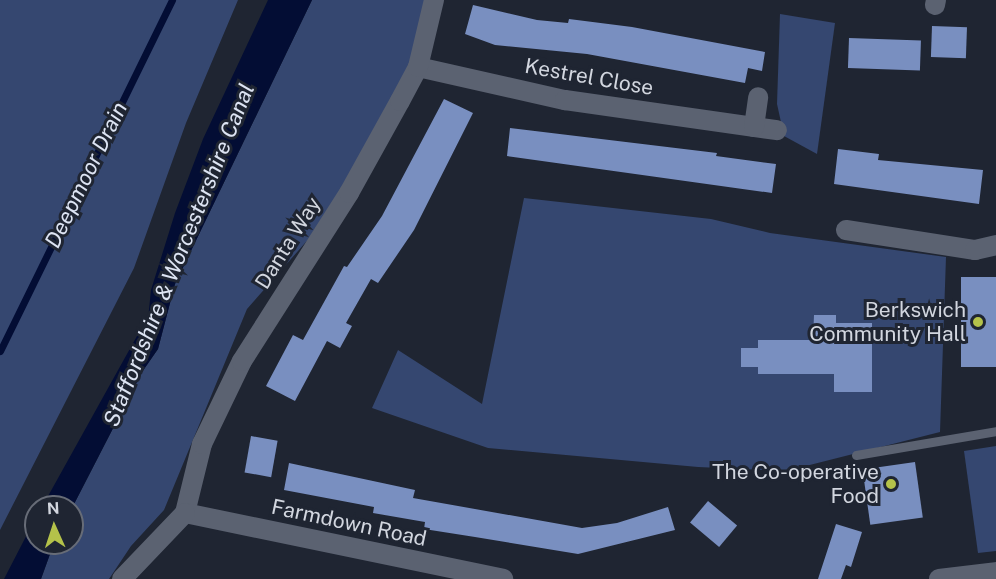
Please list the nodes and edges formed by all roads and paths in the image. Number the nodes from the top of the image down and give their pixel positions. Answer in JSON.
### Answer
{"nodes":[{"id":1,"x":434,"y":0,"type":"edge"},
{"id":2,"x":418,"y":67,"type":"junction"},
{"id":3,"x":758,"y":97,"type":"dead end"},
{"id":4,"x":754,"y":127,"type":"junction"},
{"id":5,"x":777,"y":130,"type":"dead end"},
{"id":6,"x":846,"y":230,"type":"dead end"},
{"id":7,"x":996,"y":245,"type":"edge"},
{"id":8,"x":996,"y":430,"type":"edge"},
{"id":9,"x":856,"y":455,"type":"dead end"},
{"id":10,"x":185,"y":513,"type":"junction"},
{"id":11,"x":996,"y":572,"type":"edge"},
{"id":12,"x":122,"y":579,"type":"edge"},
{"id":13,"x":503,"y":579,"type":"edge"},
{"id":14,"x":939,"y":579,"type":"edge"}],
"edges":[{"from":1,"to":2,"type":"street","name":"Danta Way"},
{"from":2,"to":4,"type":"street","name":"Kestrel Close"},
{"from":2,"to":10,"type":"street","name":"Danta Way"},
{"from":3,"to":4,"type":"street"},
{"from":4,"to":5,"type":"street","name":"Kestrel Close"},
{"from":6,"to":7,"type":"street"},
{"from":8,"to":9,"type":"lane"},
{"from":10,"to":12,"type":"street"},
{"from":10,"to":13,"type":"street","name":"Farmdown Road"},
{"from":11,"to":14,"type":"street"}]}
